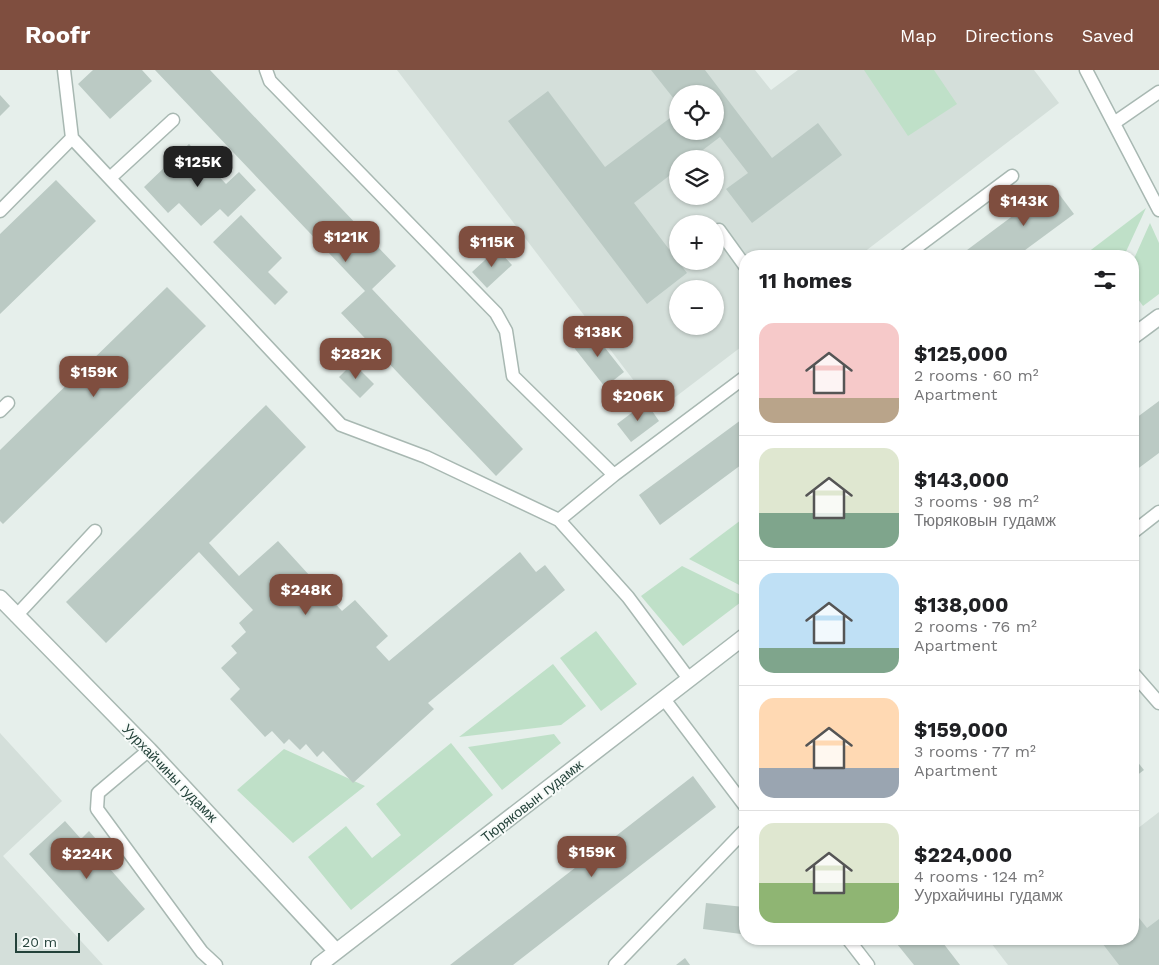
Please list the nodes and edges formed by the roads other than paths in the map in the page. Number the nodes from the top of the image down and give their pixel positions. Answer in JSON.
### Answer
{"nodes":[{"id":1,"x":64,"y":70,"type":"edge"},
{"id":2,"x":266,"y":70,"type":"edge"},
{"id":3,"x":1086,"y":70,"type":"edge"},
{"id":4,"x":1159,"y":92,"type":"edge"},
{"id":5,"x":173,"y":120,"type":"dead end"},
{"id":6,"x":1114,"y":123,"type":"junction"},
{"id":7,"x":72,"y":138,"type":"junction"},
{"id":8,"x":1012,"y":176,"type":"dead end"},
{"id":9,"x":110,"y":178,"type":"junction"},
{"id":10,"x":1159,"y":210,"type":"edge"},
{"id":11,"x":0,"y":211,"type":"edge"},
{"id":12,"x":724,"y":237,"type":"edge"},
{"id":13,"x":913,"y":250,"type":"edge"},
{"id":14,"x":739,"y":258,"type":"edge"},
{"id":15,"x":1159,"y":317,"type":"edge"},
{"id":16,"x":1139,"y":332,"type":"edge"},
{"id":17,"x":739,"y":382,"type":"edge"},
{"id":18,"x":614,"y":476,"type":"junction"},
{"id":19,"x":1159,"y":512,"type":"edge"},
{"id":20,"x":559,"y":520,"type":"junction"},
{"id":21,"x":1139,"y":528,"type":"edge"},
{"id":22,"x":95,"y":532,"type":"dead end"},
{"id":23,"x":0,"y":598,"type":"edge"},
{"id":24,"x":16,"y":616,"type":"junction"},
{"id":25,"x":739,"y":641,"type":"edge"},
{"id":26,"x":689,"y":679,"type":"junction"},
{"id":27,"x":1139,"y":680,"type":"edge"},
{"id":28,"x":664,"y":699,"type":"junction"},
{"id":29,"x":1159,"y":703,"type":"edge"},
{"id":30,"x":149,"y":750,"type":"junction"},
{"id":31,"x":739,"y":798,"type":"edge"},
{"id":32,"x":739,"y":836,"type":"edge"},
{"id":33,"x":853,"y":945,"type":"edge"},
{"id":34,"x":336,"y":951,"type":"junction"},
{"id":35,"x":216,"y":965,"type":"edge"},
{"id":36,"x":318,"y":965,"type":"edge"},
{"id":37,"x":614,"y":965,"type":"edge"},
{"id":38,"x":868,"y":965,"type":"edge"}],
"edges":[{"from":1,"to":7,"type":"lane"},
{"from":2,"to":18,"type":"lane"},
{"from":3,"to":6,"type":"lane"},
{"from":4,"to":6,"type":"lane"},
{"from":5,"to":9,"type":"lane"},
{"from":6,"to":10,"type":"lane"},
{"from":7,"to":9,"type":"lane"},
{"from":7,"to":11,"type":"lane"},
{"from":8,"to":13,"type":"lane"},
{"from":9,"to":20,"type":"lane"},
{"from":12,"to":14,"type":"lane"},
{"from":15,"to":16,"type":"street"},
{"from":17,"to":18,"type":"lane"},
{"from":18,"to":20,"type":"lane"},
{"from":19,"to":21,"type":"lane"},
{"from":20,"to":26,"type":"lane"},
{"from":22,"to":24,"type":"lane"},
{"from":23,"to":24,"type":"street","name":"Уурхайчины гудамж"},
{"from":24,"to":30,"type":"street","name":"Уурхайчины гудамж"},
{"from":25,"to":26,"type":"street","name":"Тюряковын гудамж"},
{"from":26,"to":28,"type":"street","name":"Тюряковын гудамж"},
{"from":27,"to":29,"type":"lane"},
{"from":28,"to":31,"type":"lane"},
{"from":28,"to":34,"type":"street","name":"Тюряковын гудамж"},
{"from":30,"to":34,"type":"street","name":"Уурхайчины гудамж"},
{"from":30,"to":35,"type":"lane"},
{"from":32,"to":37,"type":"lane"},
{"from":33,"to":38,"type":"lane"},
{"from":34,"to":36,"type":"street","name":"Тюряковын гудамж"}]}
